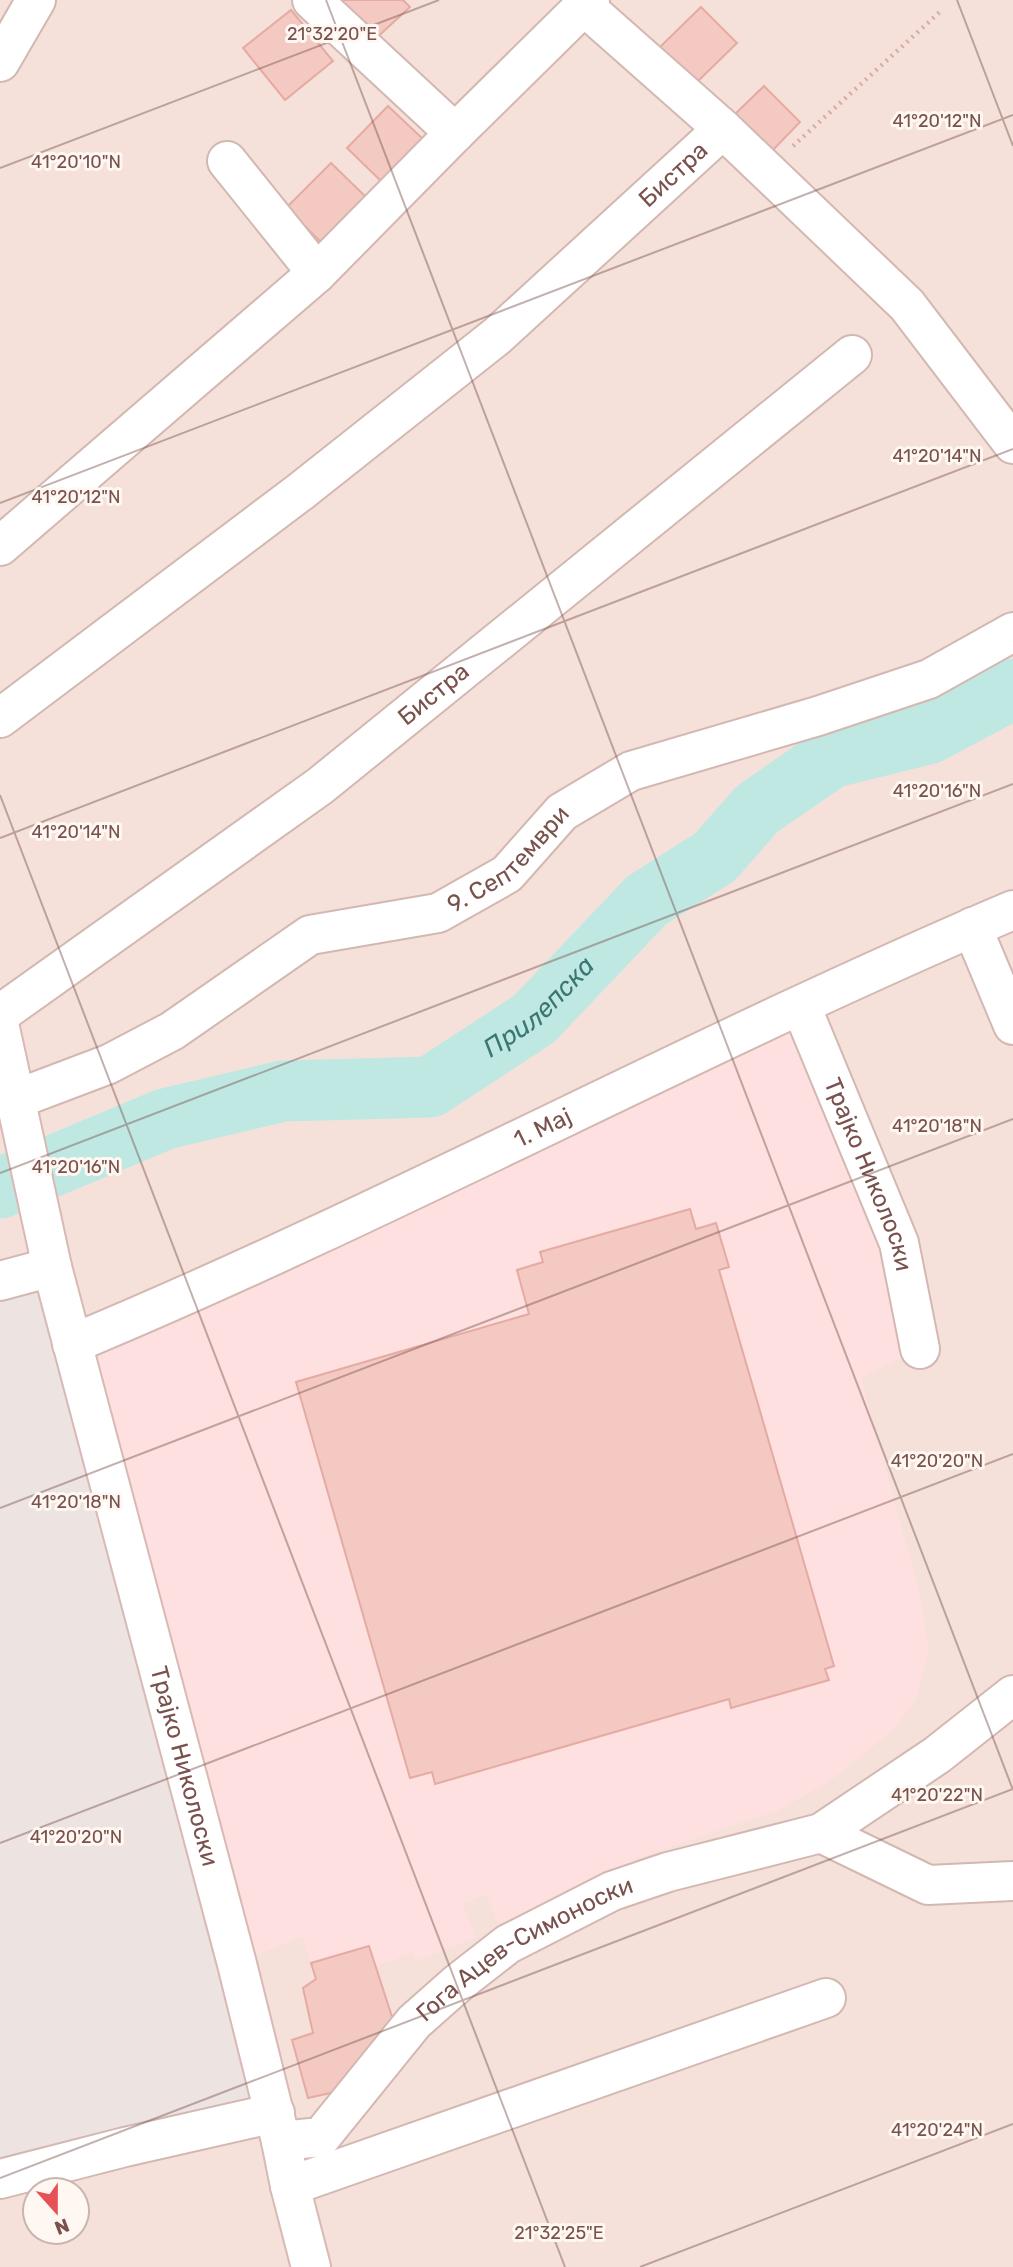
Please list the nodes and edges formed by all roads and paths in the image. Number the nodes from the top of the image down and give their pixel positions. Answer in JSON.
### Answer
{"nodes":[{"id":1,"x":312,"y":0,"type":"edge"},
{"id":2,"x":587,"y":3,"type":"edge"},
{"id":3,"x":25,"y":5,"type":"edge"},
{"id":4,"x":942,"y":10,"type":"dead end"},
{"id":5,"x":0,"y":62,"type":"edge"},
{"id":6,"x":723,"y":129,"type":"junction"},
{"id":7,"x":454,"y":133,"type":"junction"},
{"id":8,"x":227,"y":161,"type":"dead end"},
{"id":9,"x":766,"y":170,"type":"junction"},
{"id":10,"x":317,"y":273,"type":"junction"},
{"id":11,"x":852,"y":355,"type":"dead end"},
{"id":12,"x":1013,"y":444,"type":"edge"},
{"id":13,"x":0,"y":546,"type":"edge"},
{"id":14,"x":1013,"y":632,"type":"edge"},
{"id":15,"x":0,"y":718,"type":"edge"},
{"id":16,"x":1013,"y":910,"type":"edge"},
{"id":17,"x":972,"y":927,"type":"junction"},
{"id":18,"x":801,"y":1006,"type":"junction"},
{"id":19,"x":0,"y":1014,"type":"edge"},
{"id":20,"x":1013,"y":1025,"type":"edge"},
{"id":21,"x":0,"y":1028,"type":"edge"},
{"id":22,"x":14,"y":1100,"type":"junction"},
{"id":23,"x":52,"y":1267,"type":"junction"},
{"id":24,"x":0,"y":1281,"type":"edge"},
{"id":25,"x":72,"y":1345,"type":"junction"},
{"id":26,"x":920,"y":1349,"type":"dead end"},
{"id":27,"x":1013,"y":1695,"type":"edge"},
{"id":28,"x":821,"y":1833,"type":"junction"},
{"id":29,"x":1013,"y":1881,"type":"edge"},
{"id":30,"x":826,"y":1998,"type":"dead end"},
{"id":31,"x":278,"y":2127,"type":"junction"},
{"id":32,"x":0,"y":2179,"type":"edge"},
{"id":33,"x":290,"y":2186,"type":"junction"},
{"id":34,"x":311,"y":2267,"type":"edge"}],
"edges":[{"from":1,"to":7,"type":"street"},
{"from":2,"to":6,"type":"street","name":"Бистра"},
{"from":2,"to":7,"type":"street","name":"Бистра"},
{"from":3,"to":5,"type":"street"},
{"from":4,"to":9,"type":"path"},
{"from":6,"to":9,"type":"street","name":"Бистра"},
{"from":6,"to":15,"type":"street","name":"Бистра"},
{"from":7,"to":10,"type":"street","name":"Бистра"},
{"from":8,"to":10,"type":"street"},
{"from":9,"to":12,"type":"street","name":"Бистра"},
{"from":10,"to":13,"type":"street","name":"Бистра"},
{"from":11,"to":19,"type":"street","name":"Бистра"},
{"from":14,"to":22,"type":"street","name":"9. Септември"},
{"from":16,"to":17,"type":"street","name":"1. Мај"},
{"from":17,"to":18,"type":"street","name":"1. Мај"},
{"from":17,"to":20,"type":"street"},
{"from":18,"to":25,"type":"street","name":"1. Мај"},
{"from":18,"to":26,"type":"street","name":"Трајко Николоски"},
{"from":21,"to":22,"type":"street"},
{"from":22,"to":23,"type":"street","name":"Трајко Николоски"},
{"from":23,"to":24,"type":"street"},
{"from":23,"to":25,"type":"street","name":"Трајко Николоски"},
{"from":25,"to":31,"type":"street","name":"Трајко Николоски"},
{"from":27,"to":28,"type":"street","name":"Гога Ацев-Симоноски"},
{"from":28,"to":29,"type":"street"},
{"from":28,"to":31,"type":"street","name":"Гога Ацев-Симоноски"},
{"from":30,"to":33,"type":"street"},
{"from":31,"to":32,"type":"street","name":"Гога Ацев-Симоноски"},
{"from":31,"to":33,"type":"street","name":"Трајко Николоски"},
{"from":33,"to":34,"type":"street","name":"Трајко Николоски"}]}
